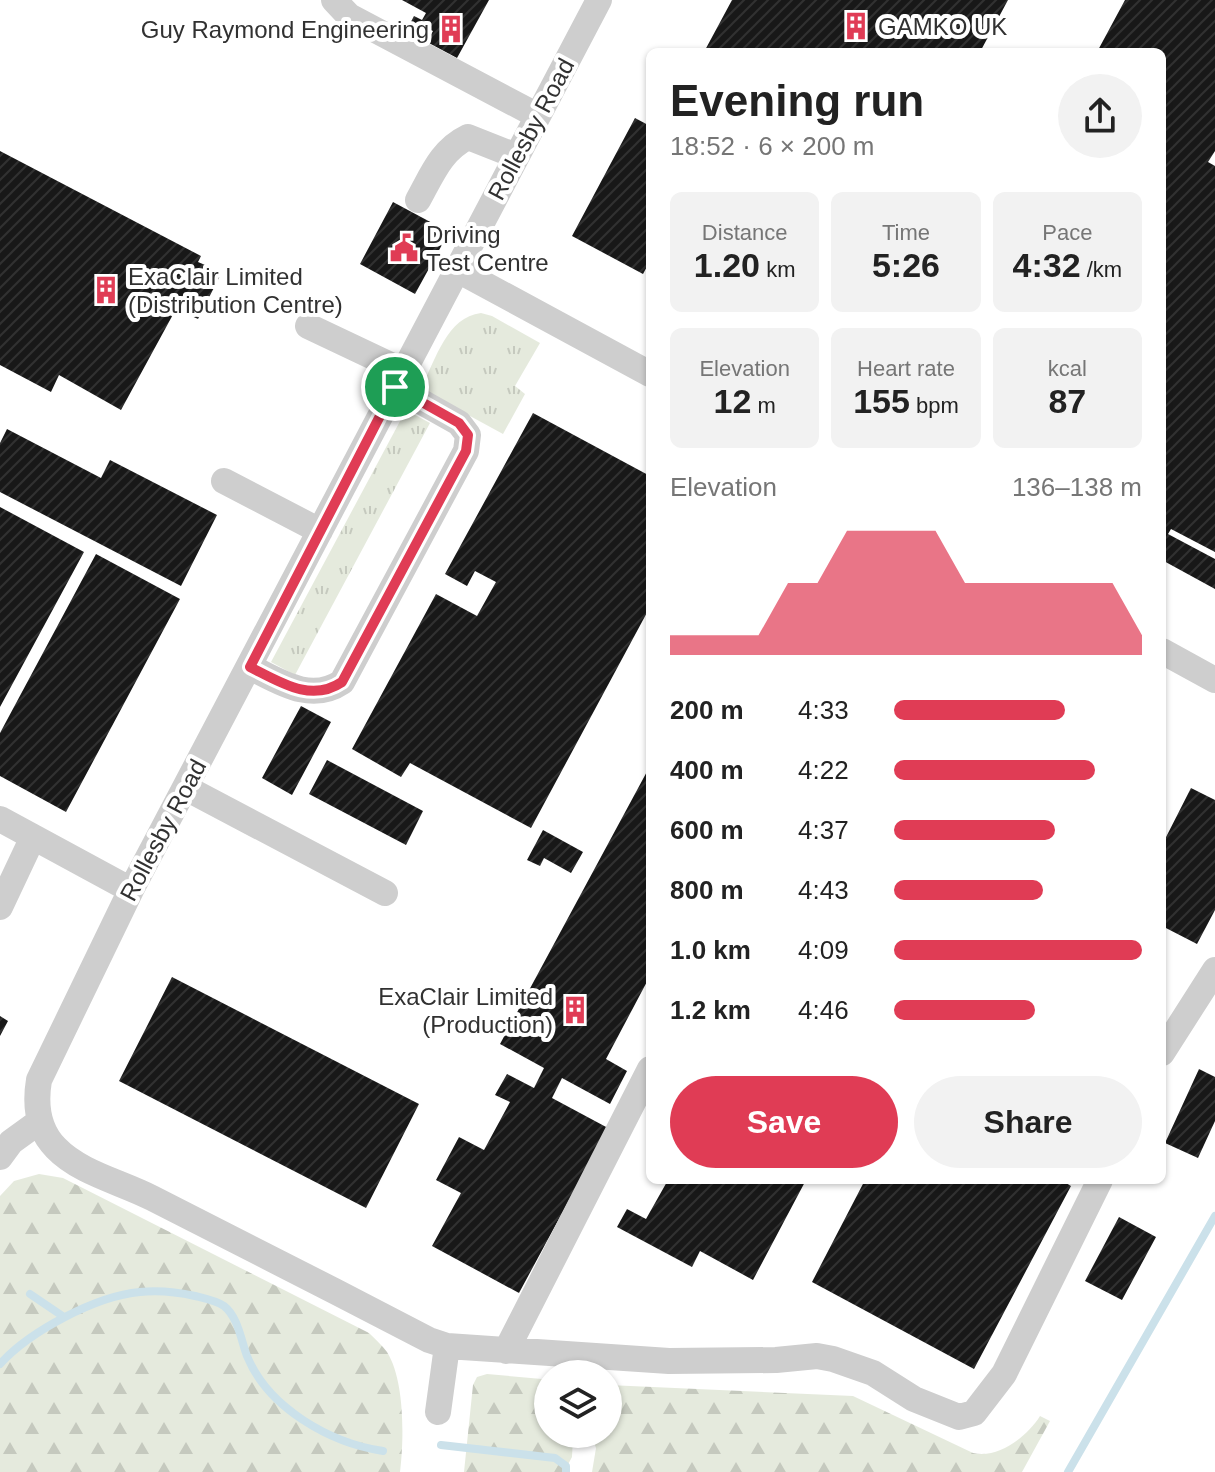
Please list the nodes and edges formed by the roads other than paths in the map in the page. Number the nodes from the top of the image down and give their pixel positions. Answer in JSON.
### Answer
{"nodes":[{"id":1,"x":334,"y":0,"type":"edge"},
{"id":2,"x":599,"y":0,"type":"edge"},
{"id":3,"x":538,"y":116,"type":"junction"},
{"id":4,"x":516,"y":156,"type":"junction"},
{"id":5,"x":418,"y":200,"type":"dead end"},
{"id":6,"x":456,"y":269,"type":"junction"},
{"id":7,"x":308,"y":326,"type":"dead end"},
{"id":8,"x":646,"y":372,"type":"edge"},
{"id":9,"x":399,"y":379,"type":"junction"},
{"id":10,"x":224,"y":481,"type":"dead end"},
{"id":11,"x":320,"y":531,"type":"junction"},
{"id":12,"x":1166,"y":653,"type":"edge"},
{"id":13,"x":250,"y":667,"type":"junction"},
{"id":14,"x":1215,"y":680,"type":"edge"},
{"id":15,"x":186,"y":788,"type":"junction"},
{"id":16,"x":0,"y":819,"type":"edge"},
{"id":17,"x":33,"y":837,"type":"junction"},
{"id":18,"x":131,"y":890,"type":"junction"},
{"id":19,"x":385,"y":893,"type":"dead end"},
{"id":20,"x":0,"y":907,"type":"edge"},
{"id":21,"x":1215,"y":970,"type":"edge"},
{"id":22,"x":1166,"y":1047,"type":"edge"},
{"id":23,"x":646,"y":1077,"type":"edge"},
{"id":24,"x":40,"y":1121,"type":"junction"},
{"id":25,"x":0,"y":1157,"type":"edge"},
{"id":26,"x":1098,"y":1184,"type":"edge"},
{"id":27,"x":447,"y":1346,"type":"junction"},
{"id":28,"x":506,"y":1351,"type":"junction"},
{"id":29,"x":438,"y":1412,"type":"dead end"}],
"edges":[{"from":1,"to":3,"type":"street"},
{"from":2,"to":3,"type":"street","name":"Rollesby Road"},
{"from":3,"to":4,"type":"street","name":"Rollesby Road"},
{"from":4,"to":5,"type":"street"},
{"from":4,"to":6,"type":"street","name":"Rollesby Road"},
{"from":6,"to":8,"type":"street"},
{"from":6,"to":9,"type":"street","name":"Rollesby Road"},
{"from":7,"to":9,"type":"street"},
{"from":9,"to":11,"type":"street","name":"Rollesby Road"},
{"from":9,"to":13,"type":"street"},
{"from":10,"to":11,"type":"street"},
{"from":11,"to":13,"type":"street","name":"Rollesby Road"},
{"from":12,"to":14,"type":"street"},
{"from":13,"to":15,"type":"street","name":"Rollesby Road"},
{"from":15,"to":18,"type":"street","name":"Rollesby Road"},
{"from":15,"to":19,"type":"street"},
{"from":16,"to":17,"type":"street"},
{"from":17,"to":18,"type":"street"},
{"from":17,"to":20,"type":"street"},
{"from":18,"to":24,"type":"street","name":"Rollesby Road"},
{"from":21,"to":22,"type":"street"},
{"from":23,"to":28,"type":"street"},
{"from":24,"to":25,"type":"street"},
{"from":24,"to":27,"type":"street"},
{"from":26,"to":28,"type":"street"},
{"from":27,"to":28,"type":"street"},
{"from":27,"to":29,"type":"street"}]}
